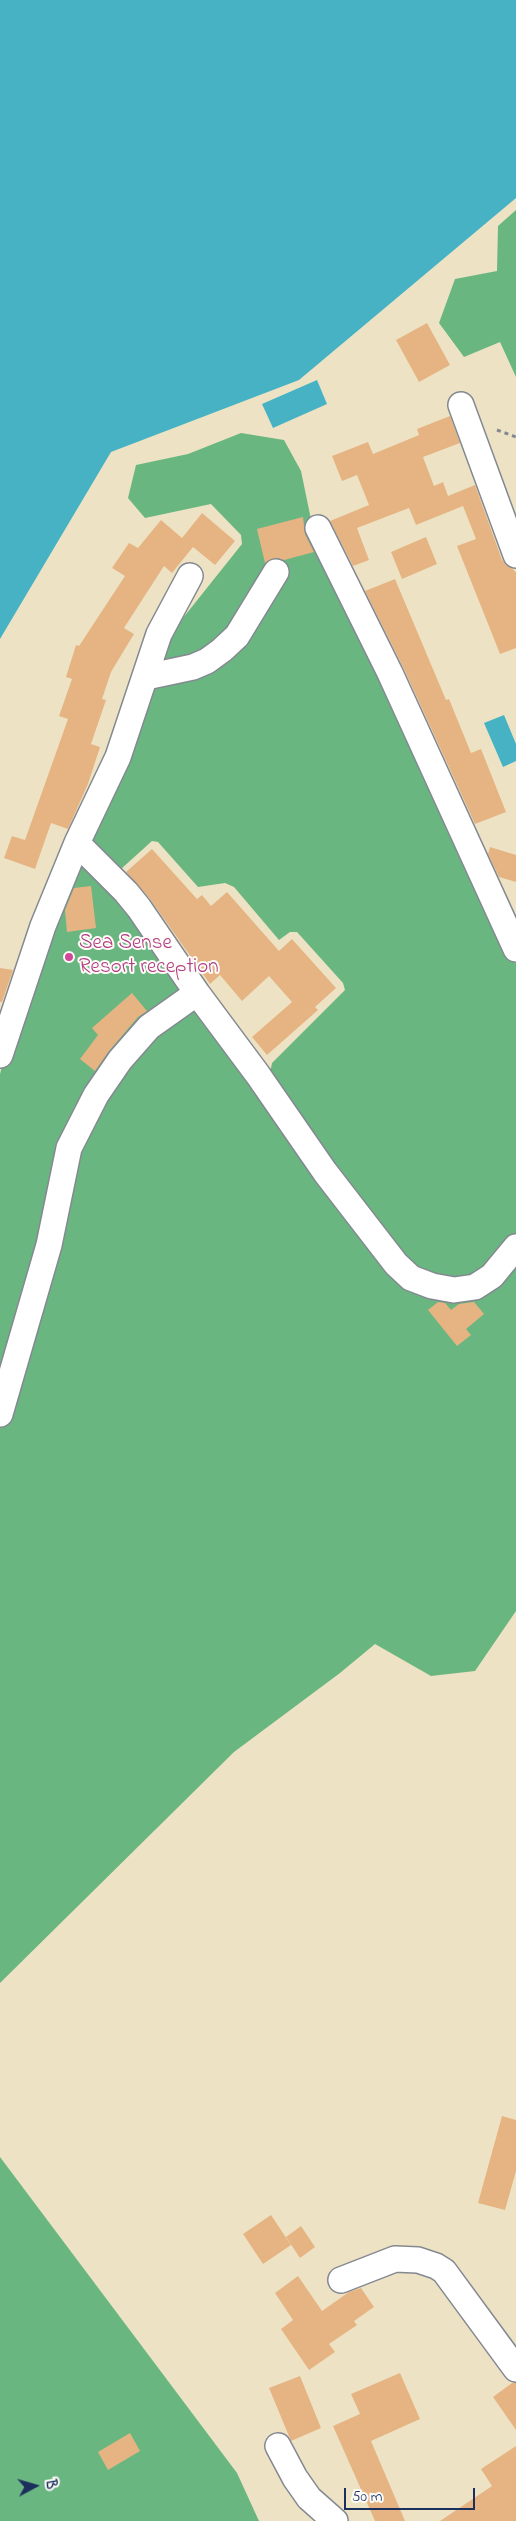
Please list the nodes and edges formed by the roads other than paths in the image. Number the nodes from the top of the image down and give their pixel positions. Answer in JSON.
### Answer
{"nodes":[{"id":1,"x":461,"y":405,"type":"dead end"},
{"id":2,"x":318,"y":528,"type":"dead end"},
{"id":3,"x":516,"y":555,"type":"edge"},
{"id":4,"x":276,"y":572,"type":"dead end"},
{"id":5,"x":190,"y":576,"type":"dead end"},
{"id":6,"x":146,"y":676,"type":"junction"},
{"id":7,"x":77,"y":843,"type":"junction"},
{"id":8,"x":516,"y":949,"type":"edge"},
{"id":9,"x":197,"y":992,"type":"junction"},
{"id":10,"x":0,"y":1055,"type":"edge"},
{"id":11,"x":516,"y":1247,"type":"edge"},
{"id":12,"x":0,"y":1414,"type":"edge"},
{"id":13,"x":341,"y":2280,"type":"dead end"},
{"id":14,"x":516,"y":2369,"type":"edge"},
{"id":15,"x":278,"y":2446,"type":"dead end"},
{"id":16,"x":335,"y":2521,"type":"edge"}],
"edges":[{"from":1,"to":3,"type":"street"},
{"from":2,"to":8,"type":"street"},
{"from":4,"to":6,"type":"street"},
{"from":5,"to":6,"type":"street"},
{"from":6,"to":7,"type":"street"},
{"from":7,"to":9,"type":"street"},
{"from":7,"to":10,"type":"street"},
{"from":9,"to":11,"type":"street"},
{"from":9,"to":12,"type":"street"},
{"from":13,"to":14,"type":"street"},
{"from":15,"to":16,"type":"street"}]}
